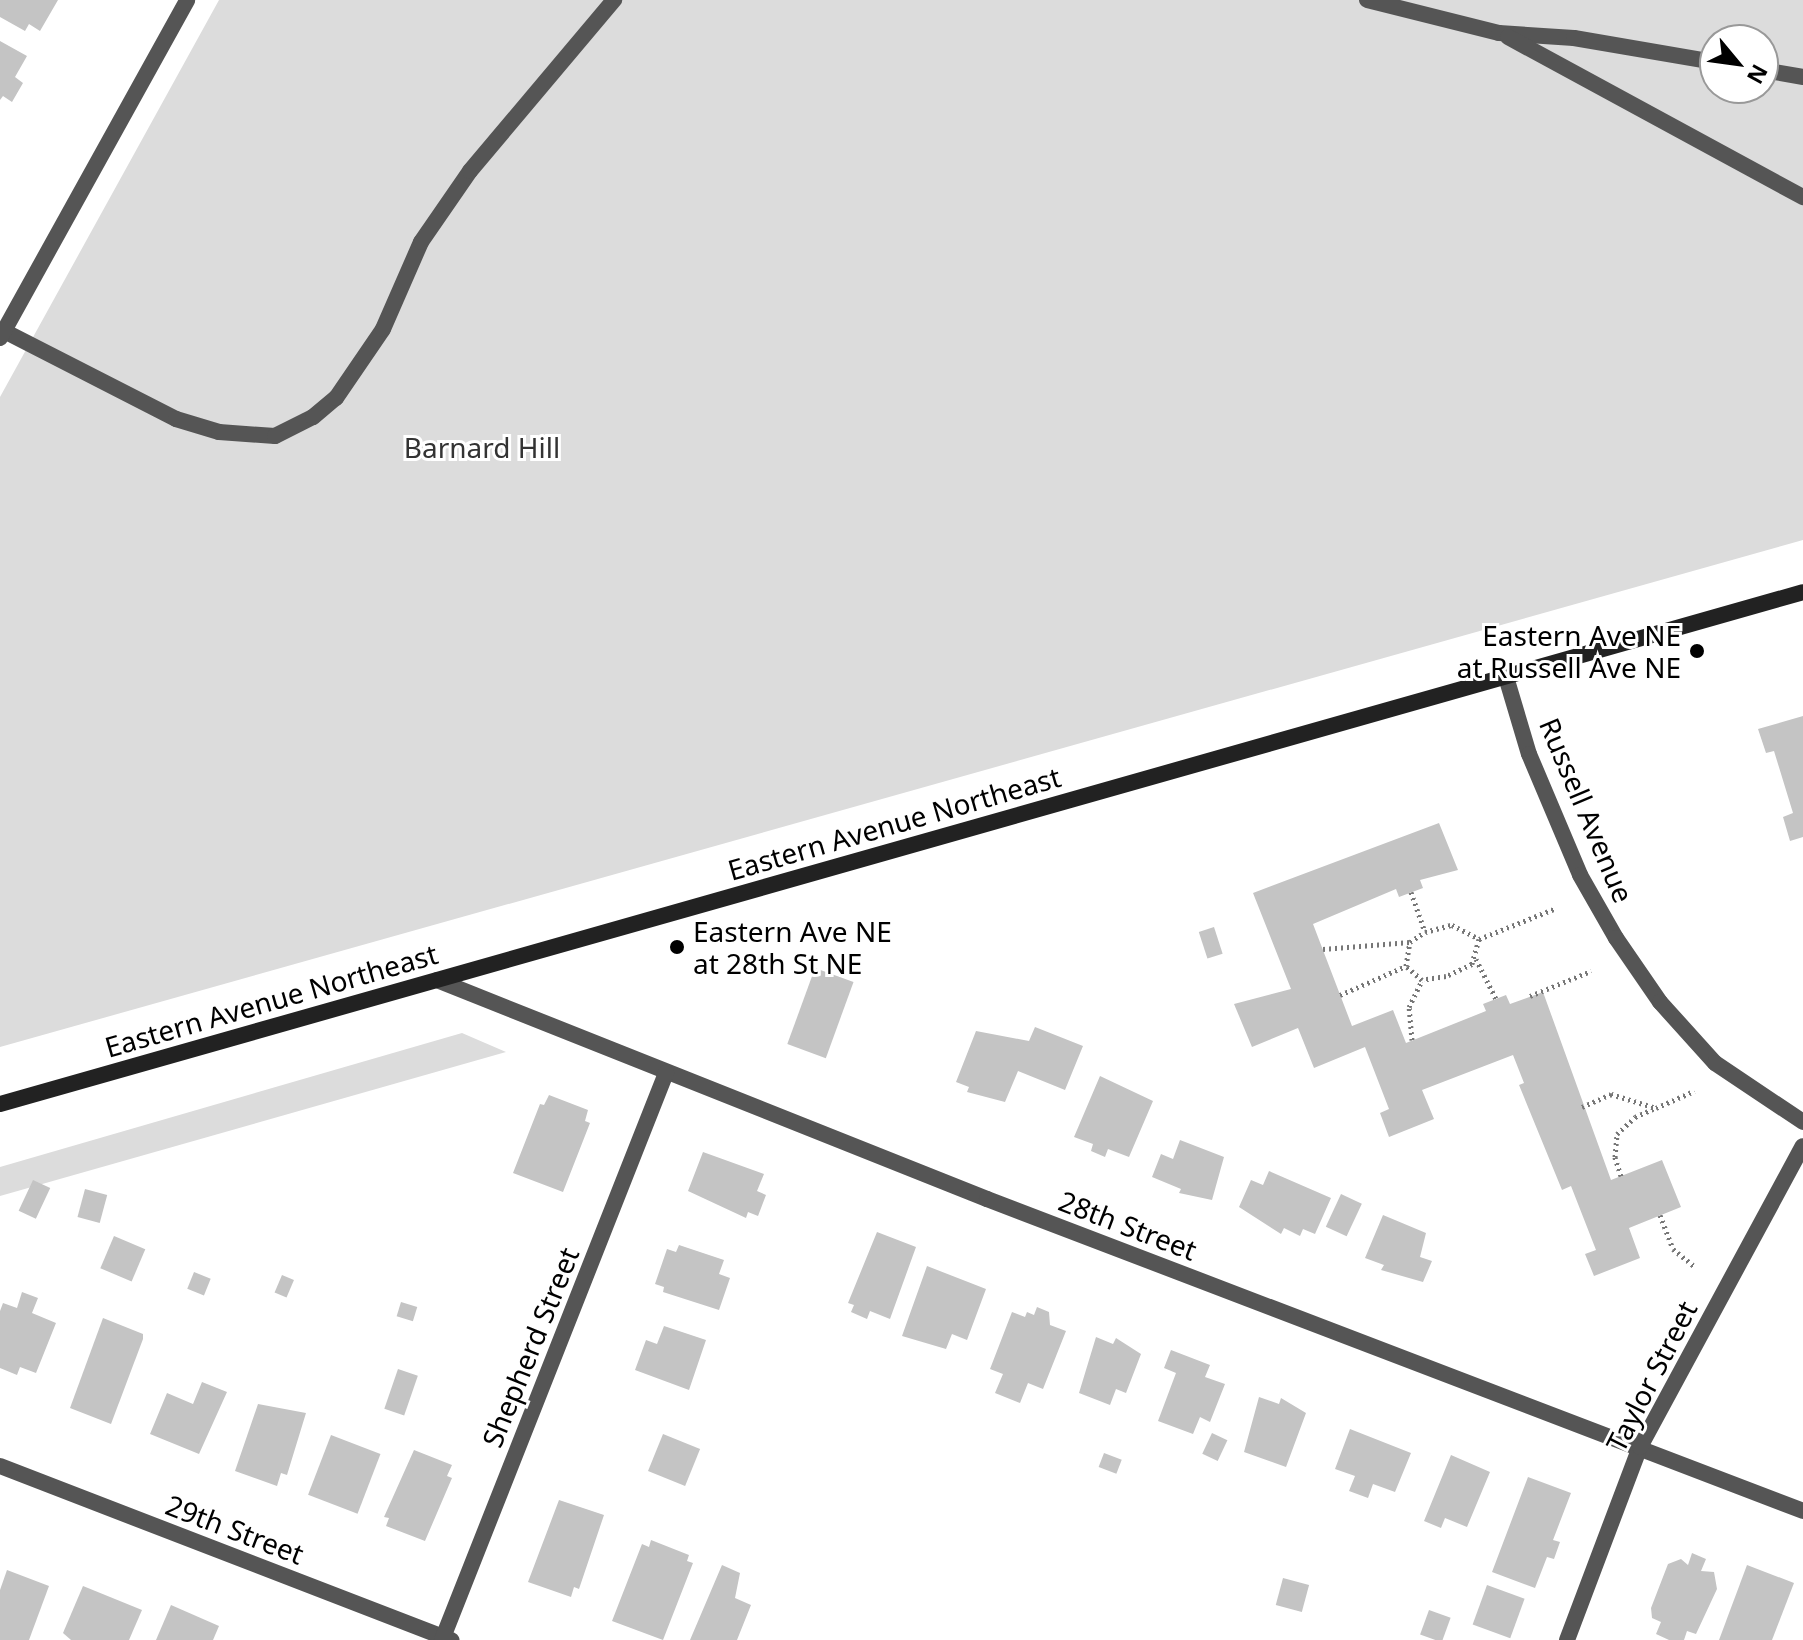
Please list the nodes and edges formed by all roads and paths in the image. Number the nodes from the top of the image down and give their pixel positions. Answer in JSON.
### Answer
{"nodes":[{"id":1,"x":187,"y":0,"type":"edge"},
{"id":2,"x":614,"y":0,"type":"edge"},
{"id":3,"x":1367,"y":0,"type":"edge"},
{"id":4,"x":1499,"y":33,"type":"junction"},
{"id":5,"x":1699,"y":59,"type":"edge"},
{"id":6,"x":1779,"y":73,"type":"edge"},
{"id":7,"x":1803,"y":77,"type":"edge"},
{"id":8,"x":1803,"y":197,"type":"edge"},
{"id":9,"x":2,"y":334,"type":"edge"},
{"id":10,"x":1803,"y":592,"type":"edge"},
{"id":11,"x":1506,"y":677,"type":"junction"},
{"id":12,"x":1411,"y":892,"type":"dead end"},
{"id":13,"x":1554,"y":909,"type":"dead end"},
{"id":14,"x":1425,"y":932,"type":"junction"},
{"id":15,"x":1479,"y":939,"type":"junction"},
{"id":16,"x":1410,"y":942,"type":"junction"},
{"id":17,"x":1323,"y":949,"type":"dead end"},
{"id":18,"x":1476,"y":959,"type":"junction"},
{"id":19,"x":1406,"y":966,"type":"junction"},
{"id":20,"x":1591,"y":971,"type":"dead end"},
{"id":21,"x":437,"y":980,"type":"junction"},
{"id":22,"x":1422,"y":980,"type":"junction"},
{"id":23,"x":1340,"y":995,"type":"dead end"},
{"id":24,"x":1530,"y":996,"type":"dead end"},
{"id":25,"x":1496,"y":999,"type":"dead end"},
{"id":26,"x":1412,"y":1040,"type":"dead end"},
{"id":27,"x":666,"y":1073,"type":"junction"},
{"id":28,"x":1694,"y":1091,"type":"dead end"},
{"id":29,"x":0,"y":1104,"type":"edge"},
{"id":30,"x":1582,"y":1107,"type":"dead end"},
{"id":31,"x":1656,"y":1108,"type":"junction"},
{"id":32,"x":1803,"y":1122,"type":"edge"},
{"id":33,"x":1803,"y":1146,"type":"edge"},
{"id":34,"x":1621,"y":1176,"type":"dead end"},
{"id":35,"x":1660,"y":1215,"type":"dead end"},
{"id":36,"x":1694,"y":1266,"type":"dead end"},
{"id":37,"x":1640,"y":1447,"type":"junction"},
{"id":38,"x":0,"y":1466,"type":"edge"},
{"id":39,"x":1803,"y":1511,"type":"edge"},
{"id":40,"x":446,"y":1639,"type":"edge"},
{"id":41,"x":1567,"y":1640,"type":"edge"}],
"edges":[{"from":1,"to":9,"type":"street"},
{"from":2,"to":9,"type":"street"},
{"from":3,"to":4,"type":"street"},
{"from":4,"to":5,"type":"street"},
{"from":4,"to":8,"type":"street"},
{"from":6,"to":7,"type":"street"},
{"from":10,"to":11,"type":"main road","name":"Eastern Avenue Northeast"},
{"from":11,"to":21,"type":"main road","name":"Eastern Avenue Northeast"},
{"from":11,"to":32,"type":"street","name":"Russell Avenue"},
{"from":12,"to":14,"type":"path"},
{"from":13,"to":15,"type":"path"},
{"from":14,"to":15,"type":"path"},
{"from":14,"to":16,"type":"path"},
{"from":15,"to":18,"type":"path"},
{"from":16,"to":17,"type":"path"},
{"from":16,"to":19,"type":"path"},
{"from":18,"to":22,"type":"path"},
{"from":18,"to":25,"type":"path"},
{"from":19,"to":22,"type":"path"},
{"from":19,"to":23,"type":"path"},
{"from":20,"to":24,"type":"path"},
{"from":21,"to":27,"type":"street","name":"28th Street"},
{"from":21,"to":29,"type":"main road","name":"Eastern Avenue Northeast"},
{"from":22,"to":26,"type":"path"},
{"from":27,"to":37,"type":"street","name":"28th Street"},
{"from":27,"to":40,"type":"street","name":"Shepherd Street"},
{"from":28,"to":31,"type":"path"},
{"from":30,"to":31,"type":"path"},
{"from":31,"to":34,"type":"path"},
{"from":33,"to":37,"type":"street","name":"Taylor Street"},
{"from":35,"to":36,"type":"path"},
{"from":37,"to":39,"type":"street","name":"28th Street"},
{"from":37,"to":41,"type":"street","name":"Taylor Street"},
{"from":38,"to":40,"type":"street","name":"29th Street"}]}
